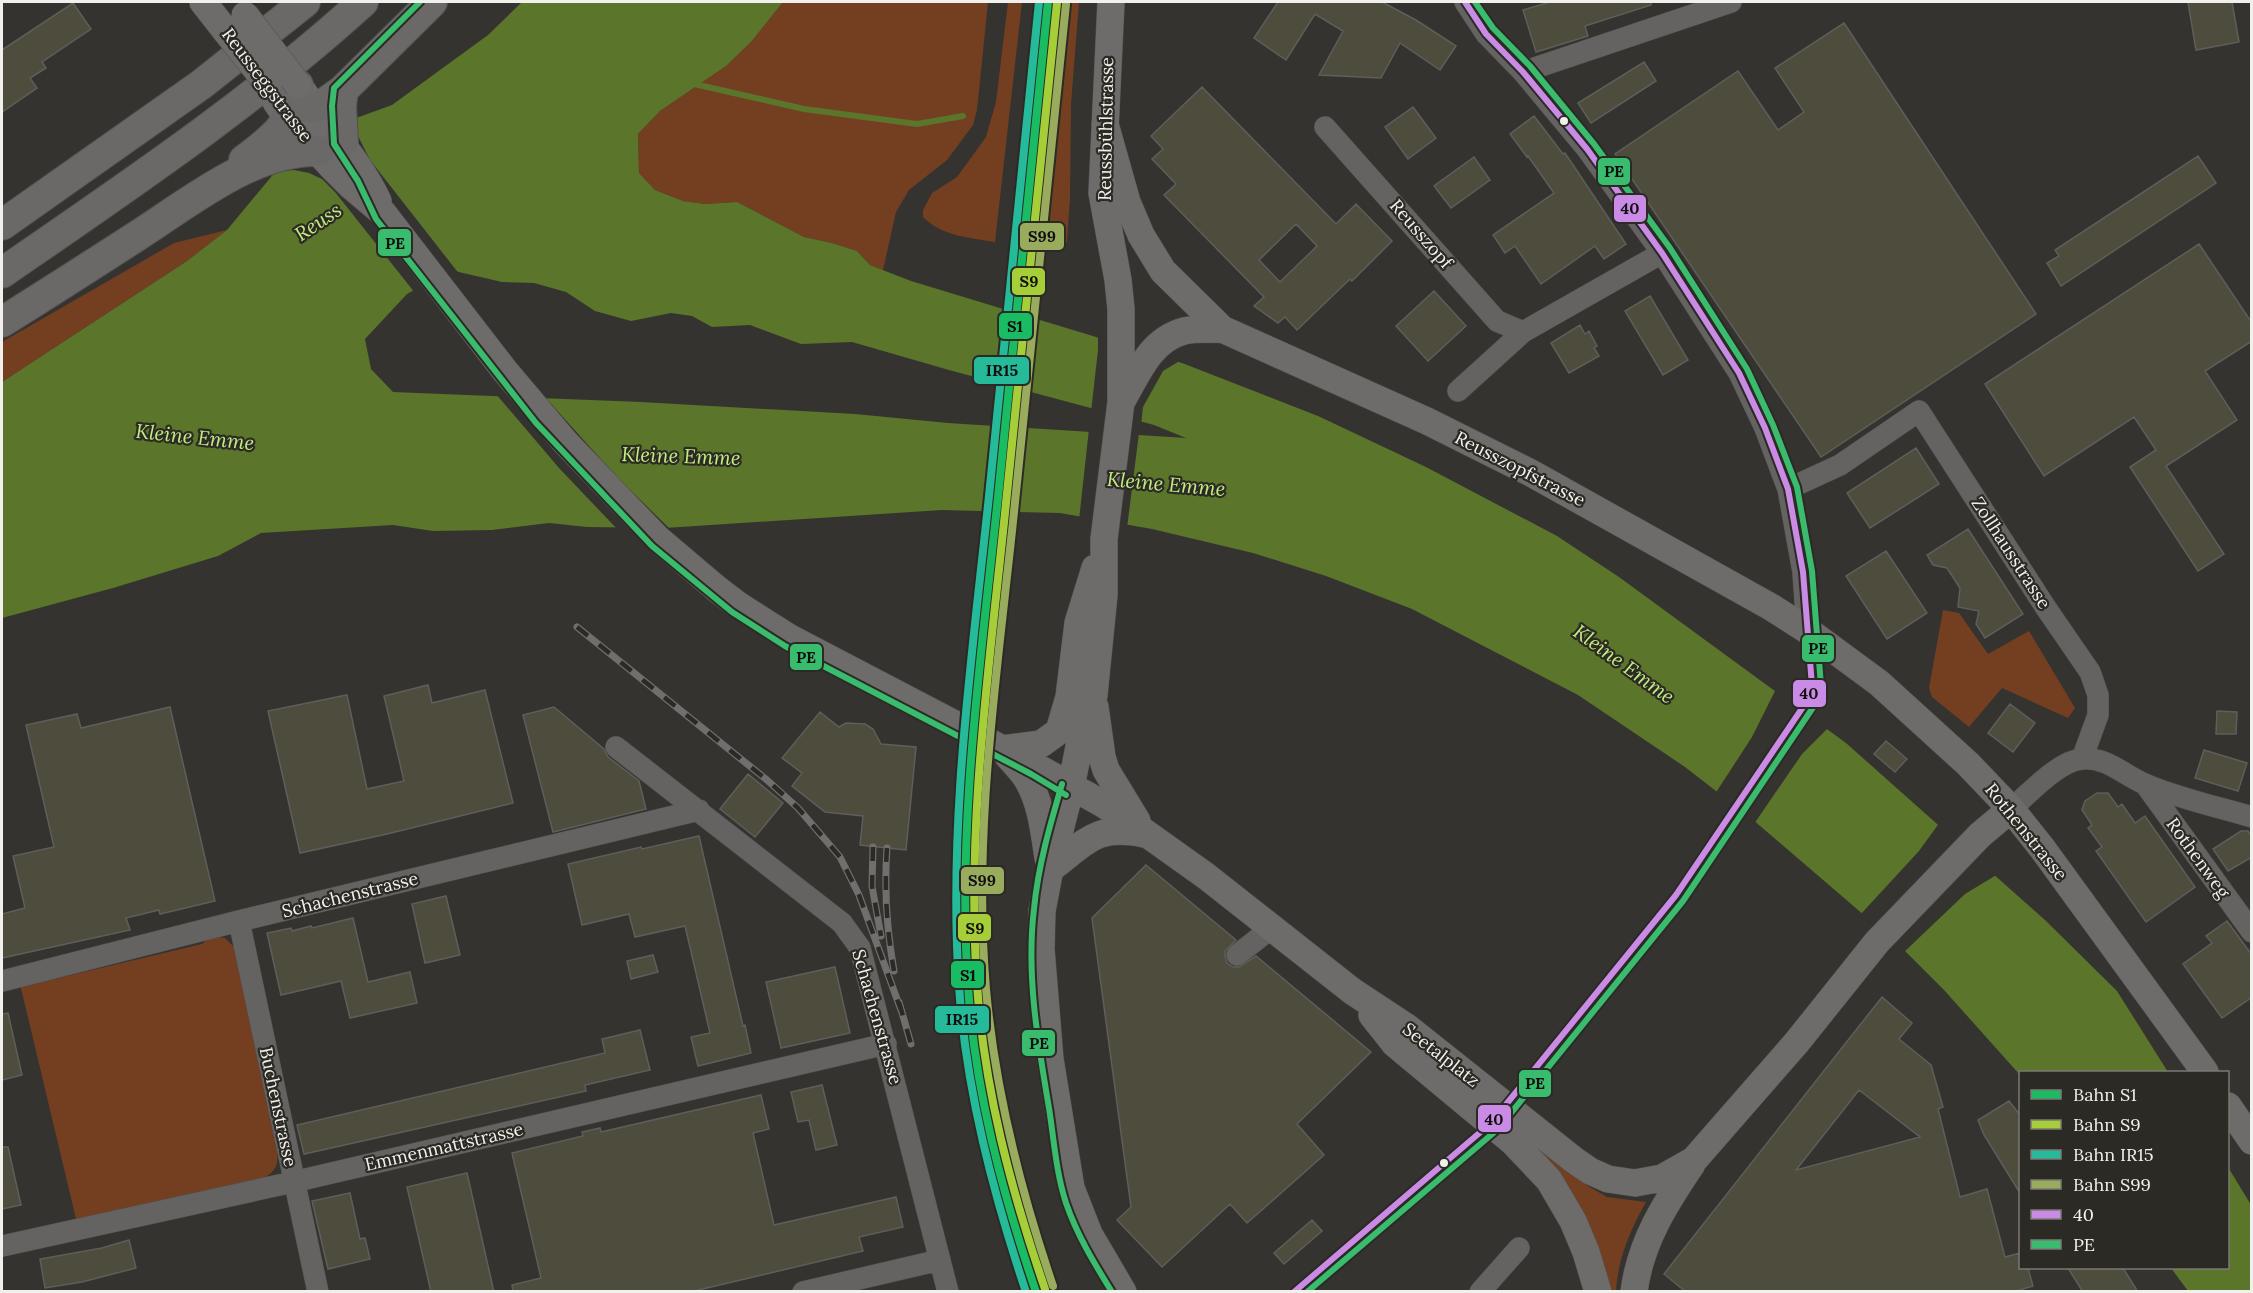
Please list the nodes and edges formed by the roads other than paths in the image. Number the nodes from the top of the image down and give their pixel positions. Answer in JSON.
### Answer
{"nodes":[{"id":1,"x":203,"y":2,"type":"edge"},
{"id":2,"x":305,"y":2,"type":"edge"},
{"id":3,"x":363,"y":2,"type":"edge"},
{"id":4,"x":432,"y":2,"type":"edge"},
{"id":5,"x":1111,"y":2,"type":"edge"},
{"id":6,"x":1465,"y":2,"type":"edge"},
{"id":7,"x":1731,"y":2,"type":"edge"},
{"id":8,"x":235,"y":16,"type":"edge"},
{"id":9,"x":1523,"y":72,"type":"junction"},
{"id":10,"x":268,"y":84,"type":"joint"},
{"id":11,"x":343,"y":90,"type":"junction"},
{"id":12,"x":298,"y":104,"type":"junction"},
{"id":13,"x":1105,"y":124,"type":"junction"},
{"id":14,"x":1325,"y":128,"type":"dead end"},
{"id":15,"x":331,"y":154,"type":"junction"},
{"id":16,"x":217,"y":184,"type":"junction"},
{"id":17,"x":2,"y":225,"type":"edge"},
{"id":18,"x":1662,"y":253,"type":"junction"},
{"id":19,"x":2,"y":273,"type":"edge"},
{"id":20,"x":2,"y":322,"type":"edge"},
{"id":21,"x":1222,"y":329,"type":"junction"},
{"id":22,"x":1523,"y":332,"type":"junction"},
{"id":23,"x":1458,"y":391,"type":"dead end"},
{"id":24,"x":1121,"y":402,"type":"junction"},
{"id":25,"x":1788,"y":489,"type":"junction"},
{"id":26,"x":1104,"y":539,"type":"junction"},
{"id":27,"x":1807,"y":630,"type":"junction"},
{"id":28,"x":1094,"y":695,"type":"junction"},
{"id":29,"x":616,"y":747,"type":"dead end"},
{"id":30,"x":1002,"y":749,"type":"junction"},
{"id":31,"x":2082,"y":759,"type":"junction"},
{"id":32,"x":2145,"y":784,"type":"junction"},
{"id":33,"x":1071,"y":787,"type":"junction"},
{"id":34,"x":2011,"y":809,"type":"junction"},
{"id":35,"x":699,"y":810,"type":"junction"},
{"id":36,"x":2252,"y":817,"type":"edge"},
{"id":37,"x":1145,"y":835,"type":"junction"},
{"id":38,"x":1050,"y":869,"type":"junction"},
{"id":39,"x":239,"y":921,"type":"junction"},
{"id":40,"x":1273,"y":927,"type":"junction"},
{"id":41,"x":2252,"y":932,"type":"edge"},
{"id":42,"x":1238,"y":955,"type":"dead end"},
{"id":43,"x":2,"y":981,"type":"edge"},
{"id":44,"x":1352,"y":991,"type":"junction"},
{"id":45,"x":886,"y":1044,"type":"junction"},
{"id":46,"x":2204,"y":1071,"type":"edge"},
{"id":47,"x":2229,"y":1108,"type":"edge"},
{"id":48,"x":2252,"y":1142,"type":"edge"},
{"id":49,"x":1694,"y":1160,"type":"junction"},
{"id":50,"x":293,"y":1182,"type":"junction"},
{"id":51,"x":2,"y":1246,"type":"edge"},
{"id":52,"x":1519,"y":1248,"type":"dead end"},
{"id":53,"x":940,"y":1260,"type":"junction"},
{"id":54,"x":318,"y":1292,"type":"edge"},
{"id":55,"x":803,"y":1292,"type":"edge"},
{"id":56,"x":948,"y":1292,"type":"edge"},
{"id":57,"x":1123,"y":1292,"type":"edge"},
{"id":58,"x":1480,"y":1292,"type":"edge"},
{"id":59,"x":1598,"y":1292,"type":"edge"},
{"id":60,"x":1634,"y":1292,"type":"edge"}],
"edges":[{"from":1,"to":8,"type":"main road","name":"Reusseggstrasse"},
{"from":2,"to":17,"type":"highway"},
{"from":3,"to":19,"type":"highway"},
{"from":4,"to":11,"type":"highway"},
{"from":5,"to":13,"type":"main road","name":"Reussbühlstrasse"},
{"from":6,"to":9,"type":"street"},
{"from":7,"to":9,"type":"street"},
{"from":8,"to":10,"type":"main road","name":"Reusseggstrasse","bridge":true},
{"from":8,"to":12,"type":"main road","name":"Reusseggstrasse","bridge":true},
{"from":9,"to":18,"type":"street"},
{"from":10,"to":12,"type":"highway"},
{"from":11,"to":12,"type":"highway"},
{"from":11,"to":15,"type":"highway"},
{"from":12,"to":15,"type":"main road","name":"Reusseggstrasse"},
{"from":12,"to":16,"type":"highway"},
{"from":13,"to":21,"type":"main road","name":"Reusszopfstrasse"},
{"from":13,"to":24,"type":"main road","name":"Reussbühlstrasse"},
{"from":14,"to":22,"type":"street","name":"Reusszopf"},
{"from":15,"to":16,"type":"highway"},
{"from":15,"to":30,"type":"main road","name":"Reusseggstrasse"},
{"from":16,"to":20,"type":"highway"},
{"from":18,"to":22,"type":"street"},
{"from":18,"to":25,"type":"street"},
{"from":21,"to":24,"type":"main road","name":"Reusszopfstrasse"},
{"from":21,"to":27,"type":"main road","name":"Reusszopfstrasse"},
{"from":22,"to":23,"type":"street"},
{"from":24,"to":26,"type":"main road","name":"Reussbühlstrasse"},
{"from":25,"to":27,"type":"street"},
{"from":25,"to":31,"type":"street","name":"Zollhausstrasse"},
{"from":26,"to":28,"type":"main road"},
{"from":26,"to":30,"type":"main road"},
{"from":27,"to":34,"type":"main road","name":"Rothenstrasse"},
{"from":28,"to":33,"type":"main road"},
{"from":28,"to":37,"type":"main road"},
{"from":29,"to":35,"type":"street","name":"Schachenstrasse"},
{"from":30,"to":33,"type":"main road"},
{"from":30,"to":38,"type":"main road"},
{"from":31,"to":32,"type":"street"},
{"from":31,"to":34,"type":"street"},
{"from":32,"to":36,"type":"street"},
{"from":32,"to":41,"type":"street","name":"Rothenweg"},
{"from":33,"to":37,"type":"main road"},
{"from":33,"to":38,"type":"main road"},
{"from":34,"to":46,"type":"main road","name":"Rothenstrasse"},
{"from":34,"to":49,"type":"main road","name":"Seetalplatz"},
{"from":35,"to":39,"type":"street","name":"Schachenstrasse"},
{"from":35,"to":45,"type":"street","name":"Schachenstrasse"},
{"from":37,"to":38,"type":"main road"},
{"from":37,"to":40,"type":"main road","name":"Seetalplatz"},
{"from":38,"to":57,"type":"main road"},
{"from":39,"to":43,"type":"street","name":"Schachenstrasse"},
{"from":39,"to":50,"type":"street","name":"Buchenstrasse"},
{"from":40,"to":42,"type":"street"},
{"from":40,"to":44,"type":"main road","name":"Seetalplatz"},
{"from":44,"to":49,"type":"main road","name":"Seetalplatz"},
{"from":44,"to":59,"type":"main road"},
{"from":45,"to":50,"type":"street","name":"Emmenmattstrasse"},
{"from":45,"to":53,"type":"street","name":"Schachenstrasse"},
{"from":47,"to":48,"type":"main road"},
{"from":49,"to":60,"type":"main road"},
{"from":50,"to":51,"type":"street","name":"Emmenmattstrasse"},
{"from":50,"to":54,"type":"street","name":"Buchenstrasse"},
{"from":52,"to":58,"type":"street"},
{"from":53,"to":55,"type":"street"},
{"from":53,"to":56,"type":"street","name":"Schachenstrasse"}]}
